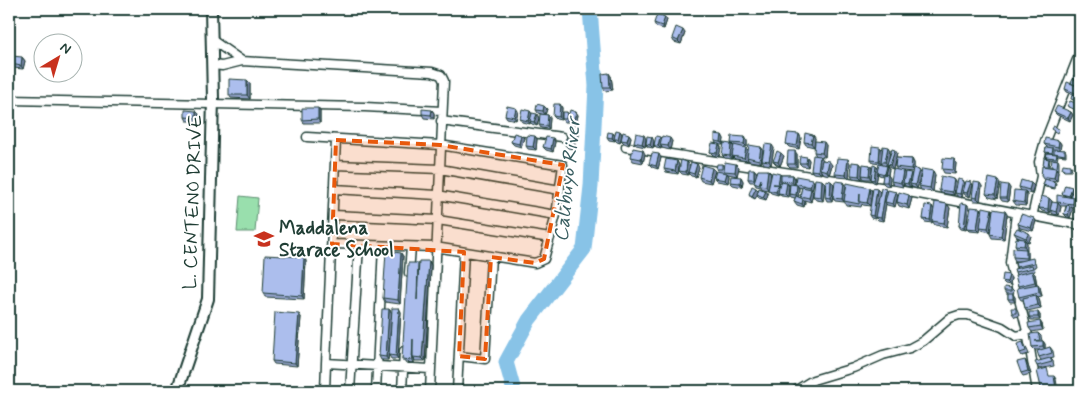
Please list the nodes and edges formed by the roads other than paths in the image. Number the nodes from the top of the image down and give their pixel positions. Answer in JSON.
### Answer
{"nodes":[{"id":1,"x":211,"y":9,"type":"edge"},
{"id":2,"x":212,"y":40,"type":"junction"},
{"id":3,"x":1080,"y":52,"type":"edge"},
{"id":4,"x":242,"y":60,"type":"junction"},
{"id":5,"x":213,"y":65,"type":"junction"},
{"id":6,"x":9,"y":100,"type":"edge"},
{"id":7,"x":213,"y":106,"type":"junction"},
{"id":8,"x":442,"y":111,"type":"junction"},
{"id":9,"x":441,"y":121,"type":"junction"},
{"id":10,"x":562,"y":137,"type":"dead end"},
{"id":11,"x":307,"y":138,"type":"dead end"},
{"id":12,"x":336,"y":140,"type":"junction"},
{"id":13,"x":440,"y":145,"type":"junction"},
{"id":14,"x":626,"y":147,"type":"edge"},
{"id":15,"x":564,"y":155,"type":"dead end"},
{"id":16,"x":336,"y":165,"type":"junction"},
{"id":17,"x":563,"y":165,"type":"junction"},
{"id":18,"x":440,"y":169,"type":"junction"},
{"id":19,"x":334,"y":189,"type":"junction"},
{"id":20,"x":560,"y":190,"type":"junction"},
{"id":21,"x":438,"y":195,"type":"junction"},
{"id":22,"x":1016,"y":214,"type":"junction"},
{"id":23,"x":556,"y":215,"type":"junction"},
{"id":24,"x":334,"y":216,"type":"junction"},
{"id":25,"x":1032,"y":217,"type":"junction"},
{"id":26,"x":438,"y":220,"type":"junction"},
{"id":27,"x":1080,"y":225,"type":"edge"},
{"id":28,"x":550,"y":238,"type":"junction"},
{"id":29,"x":332,"y":244,"type":"junction"},
{"id":30,"x":359,"y":245,"type":"junction"},
{"id":31,"x":384,"y":246,"type":"junction"},
{"id":32,"x":411,"y":247,"type":"junction"},
{"id":33,"x":435,"y":247,"type":"junction"},
{"id":34,"x":464,"y":252,"type":"junction"},
{"id":35,"x":491,"y":256,"type":"junction"},
{"id":36,"x":409,"y":284,"type":"edge"},
{"id":37,"x":1027,"y":334,"type":"junction"},
{"id":38,"x":405,"y":340,"type":"edge"},
{"id":39,"x":459,"y":356,"type":"junction"},
{"id":40,"x":326,"y":363,"type":"junction"},
{"id":41,"x":351,"y":365,"type":"junction"},
{"id":42,"x":378,"y":366,"type":"junction"},
{"id":43,"x":403,"y":367,"type":"junction"},
{"id":44,"x":430,"y":369,"type":"junction"},
{"id":45,"x":177,"y":391,"type":"edge"},
{"id":46,"x":325,"y":391,"type":"edge"},
{"id":47,"x":350,"y":391,"type":"edge"},
{"id":48,"x":376,"y":391,"type":"edge"},
{"id":49,"x":402,"y":391,"type":"edge"},
{"id":50,"x":430,"y":391,"type":"edge"},
{"id":51,"x":457,"y":391,"type":"edge"},
{"id":52,"x":795,"y":391,"type":"edge"},
{"id":53,"x":1037,"y":391,"type":"edge"}],
"edges":[{"from":1,"to":2,"type":"street","name":"L. CENTENO DRIVE"},
{"from":2,"to":4,"type":"street"},
{"from":2,"to":5,"type":"street","name":"L. CENTENO DRIVE"},
{"from":3,"to":25,"type":"street"},
{"from":4,"to":5,"type":"street"},
{"from":4,"to":8,"type":"street"},
{"from":5,"to":7,"type":"street","name":"L. CENTENO DRIVE"},
{"from":6,"to":7,"type":"street"},
{"from":7,"to":8,"type":"street"},
{"from":7,"to":45,"type":"street","name":"L. CENTENO DRIVE"},
{"from":8,"to":9,"type":"street"},
{"from":9,"to":10,"type":"street"},
{"from":9,"to":13,"type":"street"},
{"from":11,"to":12,"type":"street"},
{"from":12,"to":13,"type":"street"},
{"from":12,"to":16,"type":"street"},
{"from":13,"to":17,"type":"street"},
{"from":13,"to":18,"type":"street"},
{"from":14,"to":22,"type":"street"},
{"from":15,"to":17,"type":"street"},
{"from":16,"to":18,"type":"street"},
{"from":16,"to":19,"type":"street"},
{"from":17,"to":20,"type":"street"},
{"from":18,"to":20,"type":"street"},
{"from":18,"to":21,"type":"street"},
{"from":19,"to":21,"type":"street"},
{"from":19,"to":24,"type":"street"},
{"from":20,"to":23,"type":"street"},
{"from":21,"to":23,"type":"street"},
{"from":21,"to":26,"type":"street"},
{"from":22,"to":25,"type":"street"},
{"from":22,"to":37,"type":"street"},
{"from":23,"to":28,"type":"street"},
{"from":24,"to":26,"type":"street"},
{"from":24,"to":29,"type":"street"},
{"from":25,"to":27,"type":"street"},
{"from":26,"to":28,"type":"street"},
{"from":26,"to":33,"type":"street"},
{"from":28,"to":35,"type":"street"},
{"from":29,"to":30,"type":"street"},
{"from":29,"to":40,"type":"street"},
{"from":30,"to":31,"type":"street"},
{"from":30,"to":41,"type":"street"},
{"from":31,"to":32,"type":"street"},
{"from":31,"to":42,"type":"street"},
{"from":32,"to":33,"type":"street"},
{"from":32,"to":36,"type":"street"},
{"from":33,"to":34,"type":"street"},
{"from":33,"to":44,"type":"street"},
{"from":34,"to":35,"type":"street"},
{"from":34,"to":39,"type":"street"},
{"from":35,"to":39,"type":"street"},
{"from":37,"to":52,"type":"street"},
{"from":37,"to":53,"type":"street"},
{"from":38,"to":43,"type":"street"},
{"from":39,"to":51,"type":"street"},
{"from":40,"to":41,"type":"street"},
{"from":40,"to":46,"type":"street"},
{"from":41,"to":42,"type":"street"},
{"from":41,"to":47,"type":"street"},
{"from":42,"to":43,"type":"street"},
{"from":42,"to":48,"type":"street"},
{"from":43,"to":44,"type":"street"},
{"from":43,"to":49,"type":"street"},
{"from":44,"to":50,"type":"street"}]}
